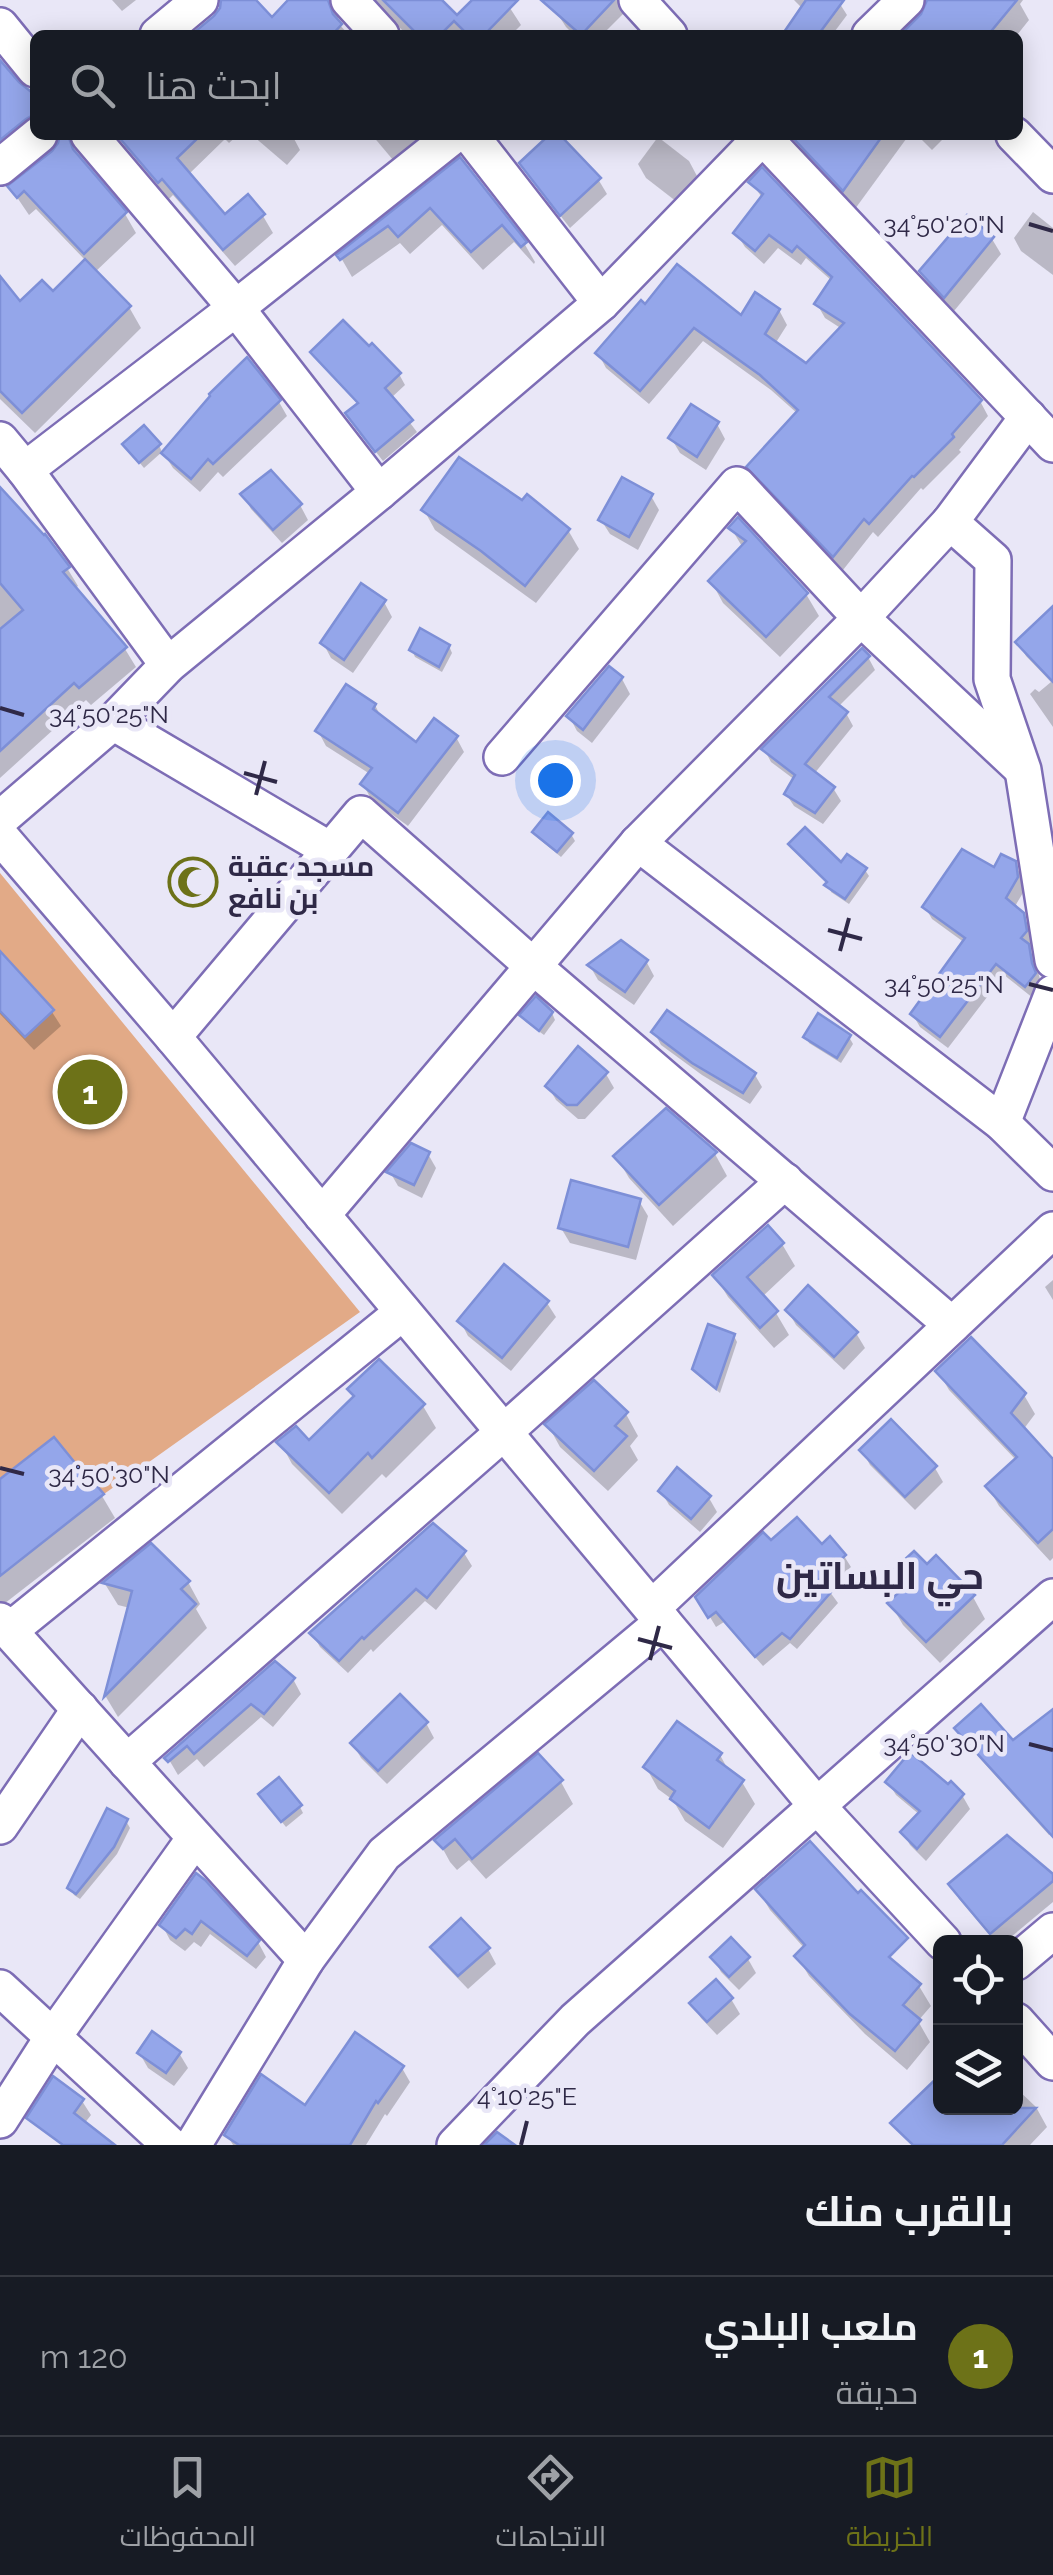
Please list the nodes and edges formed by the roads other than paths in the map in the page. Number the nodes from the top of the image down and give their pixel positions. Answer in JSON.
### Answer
{"nodes":[{"id":1,"x":200,"y":0,"type":"edge"},
{"id":2,"x":349,"y":0,"type":"edge"},
{"id":3,"x":637,"y":0,"type":"edge"},
{"id":4,"x":0,"y":26,"type":"edge"},
{"id":5,"x":164,"y":30,"type":"edge"},
{"id":6,"x":376,"y":30,"type":"edge"},
{"id":7,"x":664,"y":30,"type":"edge"},
{"id":8,"x":30,"y":63,"type":"edge"},
{"id":9,"x":33,"y":140,"type":"edge"},
{"id":10,"x":94,"y":140,"type":"edge"},
{"id":11,"x":448,"y":140,"type":"edge"},
{"id":12,"x":474,"y":140,"type":"edge"},
{"id":13,"x":758,"y":140,"type":"edge"},
{"id":14,"x":766,"y":140,"type":"edge"},
{"id":15,"x":1019,"y":140,"type":"edge"},
{"id":16,"x":0,"y":167,"type":"edge"},
{"id":17,"x":1053,"y":174,"type":"edge"},
{"id":18,"x":602,"y":303,"type":"junction"},
{"id":19,"x":236,"y":308,"type":"junction"},
{"id":20,"x":1028,"y":417,"type":"junction"},
{"id":21,"x":0,"y":440,"type":"edge"},
{"id":22,"x":1053,"y":444,"type":"edge"},
{"id":23,"x":25,"y":470,"type":"junction"},
{"id":24,"x":380,"y":492,"type":"junction"},
{"id":25,"x":950,"y":522,"type":"junction"},
{"id":26,"x":861,"y":618,"type":"junction"},
{"id":27,"x":168,"y":664,"type":"junction"},
{"id":28,"x":114,"y":722,"type":"junction"},
{"id":29,"x":502,"y":757,"type":"dead end"},
{"id":30,"x":1023,"y":770,"type":"junction"},
{"id":31,"x":0,"y":818,"type":"edge"},
{"id":32,"x":0,"y":836,"type":"edge"},
{"id":33,"x":638,"y":843,"type":"junction"},
{"id":34,"x":330,"y":850,"type":"junction"},
{"id":35,"x":1050,"y":928,"type":"edge"},
{"id":36,"x":1053,"y":960,"type":"edge"},
{"id":37,"x":534,"y":966,"type":"junction"},
{"id":38,"x":1053,"y":994,"type":"edge"},
{"id":39,"x":173,"y":1038,"type":"junction"},
{"id":40,"x":1002,"y":1124,"type":"junction"},
{"id":41,"x":1053,"y":1173,"type":"edge"},
{"id":42,"x":785,"y":1181,"type":"junction"},
{"id":43,"x":322,"y":1214,"type":"junction"},
{"id":44,"x":1053,"y":1230,"type":"edge"},
{"id":45,"x":403,"y":1312,"type":"junction"},
{"id":46,"x":952,"y":1325,"type":"junction"},
{"id":47,"x":504,"y":1432,"type":"junction"},
{"id":48,"x":1053,"y":1597,"type":"edge"},
{"id":49,"x":658,"y":1615,"type":"junction"},
{"id":50,"x":5,"y":1626,"type":"edge"},
{"id":51,"x":80,"y":1709,"type":"junction"},
{"id":52,"x":127,"y":1762,"type":"junction"},
{"id":53,"x":818,"y":1806,"type":"junction"},
{"id":54,"x":0,"y":1826,"type":"edge"},
{"id":55,"x":195,"y":1838,"type":"junction"},
{"id":56,"x":1053,"y":1931,"type":"edge"},
{"id":57,"x":937,"y":1935,"type":"edge"},
{"id":58,"x":1023,"y":1956,"type":"edge"},
{"id":59,"x":306,"y":1960,"type":"junction"},
{"id":60,"x":0,"y":1988,"type":"edge"},
{"id":61,"x":1020,"y":2025,"type":"edge"},
{"id":62,"x":52,"y":2037,"type":"junction"},
{"id":63,"x":1053,"y":2062,"type":"edge"},
{"id":64,"x":0,"y":2120,"type":"edge"},
{"id":65,"x":170,"y":2145,"type":"edge"},
{"id":66,"x":193,"y":2145,"type":"edge"},
{"id":67,"x":454,"y":2145,"type":"edge"}],
"edges":[{"from":1,"to":5,"type":"street"},
{"from":2,"to":6,"type":"street"},
{"from":3,"to":7,"type":"street"},
{"from":4,"to":8,"type":"street"},
{"from":9,"to":16,"type":"street"},
{"from":10,"to":19,"type":"street"},
{"from":11,"to":19,"type":"street"},
{"from":12,"to":18,"type":"street"},
{"from":13,"to":18,"type":"street"},
{"from":14,"to":20,"type":"street"},
{"from":15,"to":17,"type":"street"},
{"from":18,"to":24,"type":"street"},
{"from":19,"to":23,"type":"street"},
{"from":19,"to":24,"type":"street"},
{"from":20,"to":22,"type":"street"},
{"from":20,"to":25,"type":"street"},
{"from":21,"to":23,"type":"street"},
{"from":23,"to":27,"type":"street"},
{"from":24,"to":27,"type":"street"},
{"from":25,"to":26,"type":"street"},
{"from":25,"to":30,"type":"street"},
{"from":26,"to":29,"type":"street"},
{"from":26,"to":30,"type":"street"},
{"from":26,"to":33,"type":"street"},
{"from":27,"to":28,"type":"street"},
{"from":28,"to":31,"type":"street"},
{"from":28,"to":34,"type":"street"},
{"from":30,"to":35,"type":"street"},
{"from":32,"to":39,"type":"street"},
{"from":33,"to":37,"type":"street"},
{"from":33,"to":40,"type":"street"},
{"from":34,"to":37,"type":"street"},
{"from":34,"to":39,"type":"street"},
{"from":35,"to":36,"type":"street"},
{"from":37,"to":42,"type":"street"},
{"from":37,"to":43,"type":"street"},
{"from":38,"to":40,"type":"street"},
{"from":39,"to":43,"type":"street"},
{"from":40,"to":41,"type":"street"},
{"from":42,"to":46,"type":"street"},
{"from":42,"to":47,"type":"street"},
{"from":43,"to":45,"type":"street"},
{"from":44,"to":46,"type":"street"},
{"from":45,"to":47,"type":"street"},
{"from":45,"to":50,"type":"street"},
{"from":46,"to":49,"type":"street"},
{"from":47,"to":49,"type":"street"},
{"from":47,"to":52,"type":"street"},
{"from":48,"to":53,"type":"street"},
{"from":49,"to":53,"type":"street"},
{"from":49,"to":59,"type":"street"},
{"from":50,"to":51,"type":"street"},
{"from":51,"to":52,"type":"street"},
{"from":51,"to":54,"type":"street"},
{"from":52,"to":55,"type":"street"},
{"from":53,"to":57,"type":"street"},
{"from":53,"to":67,"type":"street"},
{"from":55,"to":59,"type":"street"},
{"from":55,"to":62,"type":"street"},
{"from":56,"to":58,"type":"street"},
{"from":59,"to":66,"type":"street"},
{"from":60,"to":62,"type":"street"},
{"from":61,"to":63,"type":"street"},
{"from":62,"to":64,"type":"street"},
{"from":62,"to":65,"type":"street"}]}
